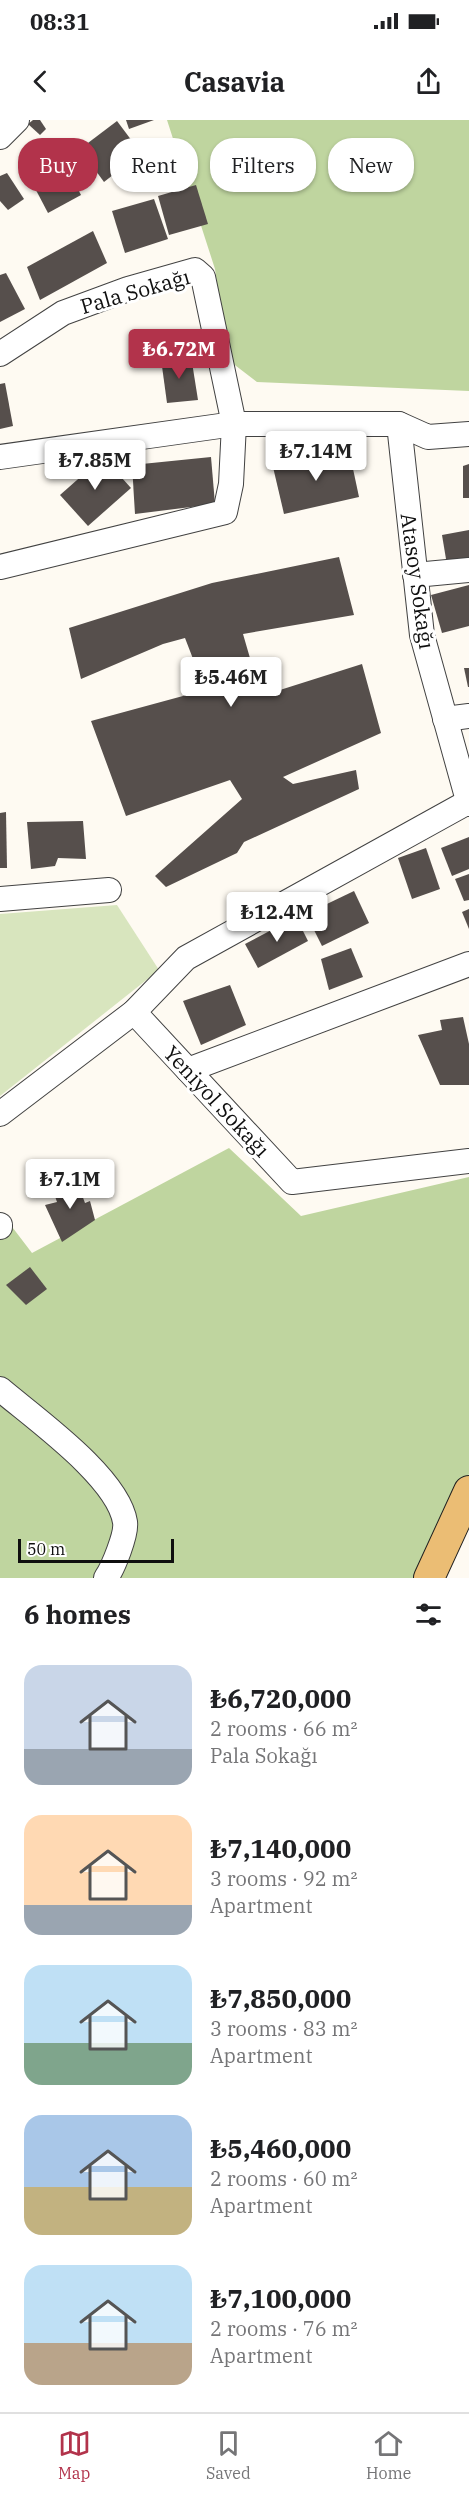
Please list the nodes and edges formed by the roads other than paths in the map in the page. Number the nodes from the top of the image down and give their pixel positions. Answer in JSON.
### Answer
{"nodes":[{"id":1,"x":17,"y":120,"type":"edge"},
{"id":2,"x":0,"y":137,"type":"edge"},
{"id":3,"x":0,"y":354,"type":"edge"},
{"id":4,"x":234,"y":424,"type":"junction"},
{"id":5,"x":399,"y":424,"type":"junction"},
{"id":6,"x":469,"y":434,"type":"edge"},
{"id":7,"x":0,"y":458,"type":"edge"},
{"id":8,"x":0,"y":567,"type":"edge"},
{"id":9,"x":469,"y":570,"type":"edge"},
{"id":10,"x":415,"y":575,"type":"junction"},
{"id":11,"x":469,"y":716,"type":"edge"},
{"id":12,"x":445,"y":718,"type":"junction"},
{"id":13,"x":469,"y":803,"type":"edge"},
{"id":14,"x":109,"y":890,"type":"dead end"},
{"id":15,"x":0,"y":899,"type":"edge"},
{"id":16,"x":469,"y":964,"type":"edge"},
{"id":17,"x":134,"y":1012,"type":"junction"},
{"id":18,"x":188,"y":1070,"type":"junction"},
{"id":19,"x":0,"y":1114,"type":"edge"},
{"id":20,"x":469,"y":1161,"type":"edge"},
{"id":21,"x":0,"y":1389,"type":"edge"},
{"id":22,"x":469,"y":1491,"type":"edge"},
{"id":23,"x":106,"y":1578,"type":"edge"},
{"id":24,"x":429,"y":1578,"type":"edge"}],
"edges":[{"from":1,"to":2,"type":"street"},
{"from":3,"to":4,"type":"street","name":"Pala Sokağı"},
{"from":4,"to":5,"type":"street"},
{"from":4,"to":7,"type":"street"},
{"from":4,"to":8,"type":"street"},
{"from":5,"to":6,"type":"street"},
{"from":5,"to":10,"type":"street","name":"Atasoy Sokağı"},
{"from":9,"to":10,"type":"street"},
{"from":10,"to":12,"type":"street","name":"Atasoy Sokağı"},
{"from":11,"to":12,"type":"street"},
{"from":12,"to":13,"type":"street","name":"Atasoy Sokağı"},
{"from":13,"to":17,"type":"street"},
{"from":14,"to":15,"type":"street"},
{"from":16,"to":18,"type":"street"},
{"from":17,"to":18,"type":"street","name":"Yeniyol Sokağı"},
{"from":17,"to":19,"type":"street"},
{"from":18,"to":20,"type":"street","name":"Yeniyol Sokağı"},
{"from":21,"to":23,"type":"street"},
{"from":22,"to":24,"type":"main road"}]}
